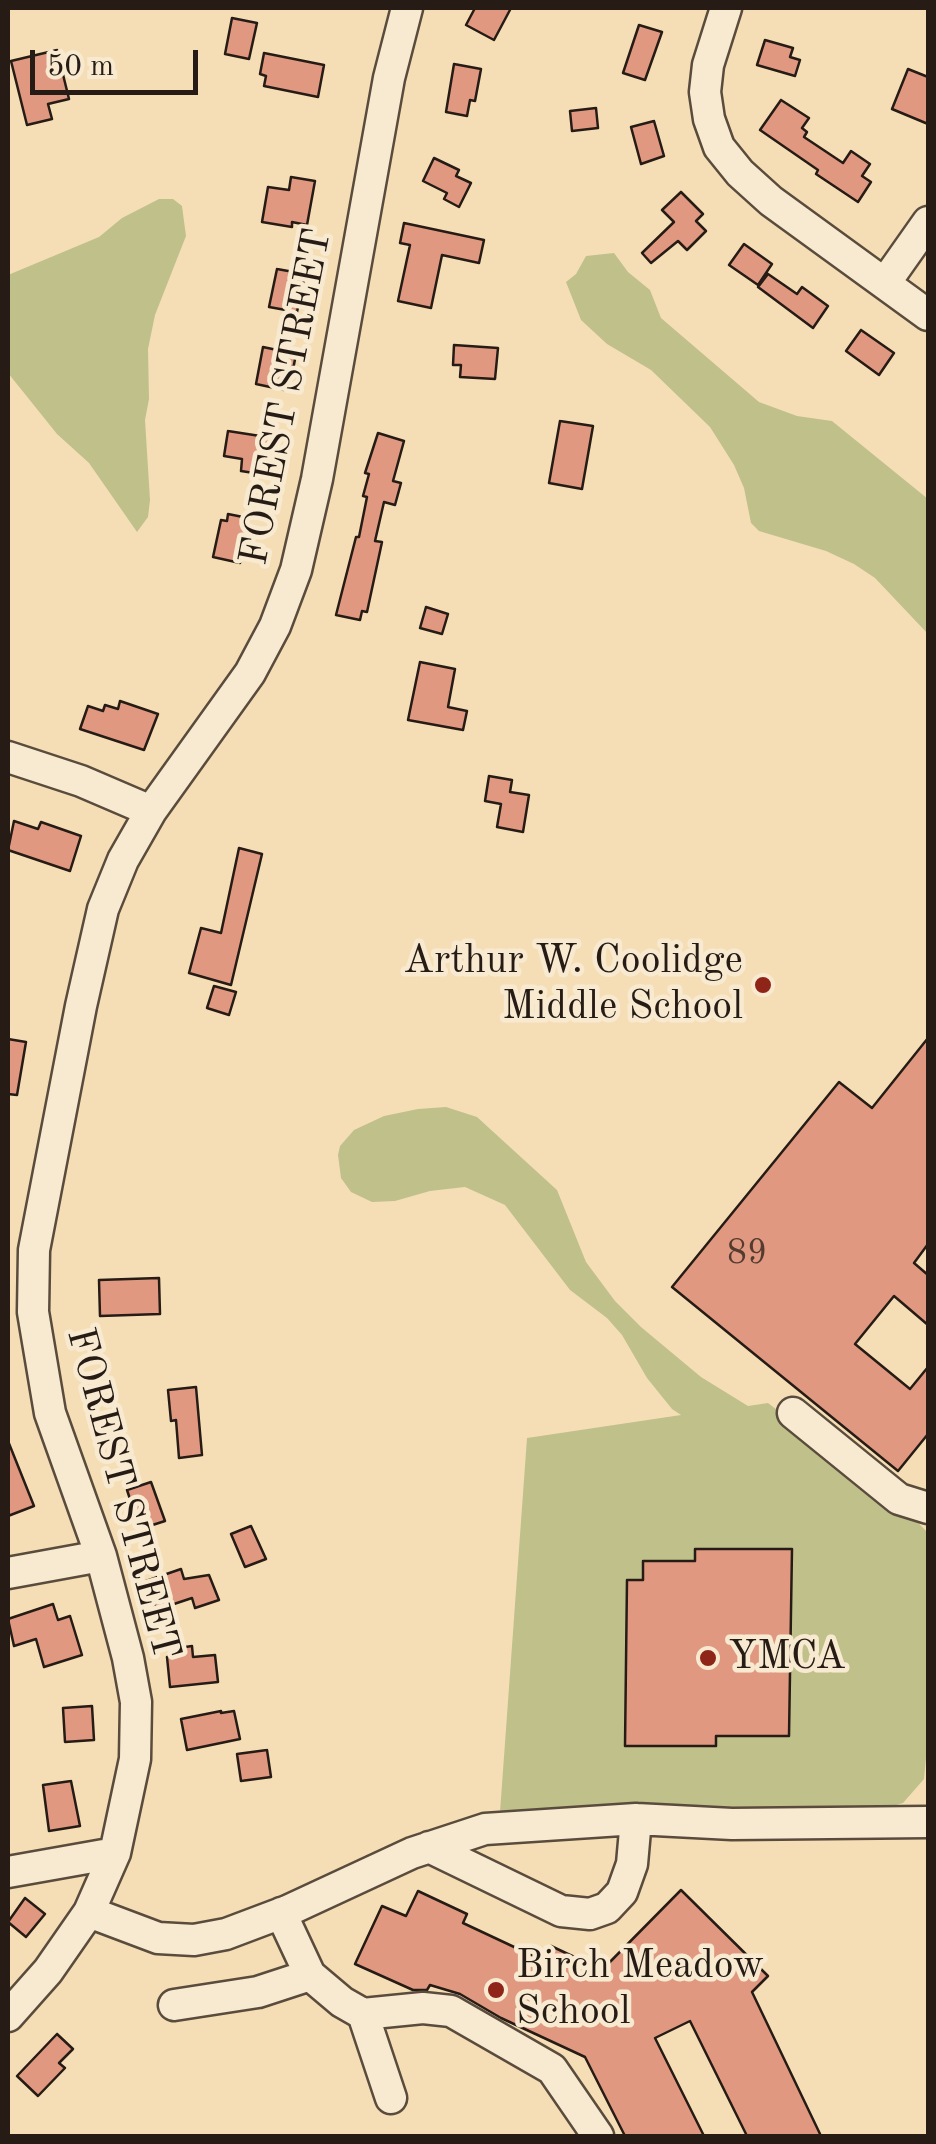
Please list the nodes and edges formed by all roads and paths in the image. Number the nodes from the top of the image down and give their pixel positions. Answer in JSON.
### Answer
{"nodes":[{"id":1,"x":407,"y":8,"type":"edge"},
{"id":2,"x":726,"y":8,"type":"edge"},
{"id":3,"x":928,"y":222,"type":"edge"},
{"id":4,"x":885,"y":282,"type":"junction"},
{"id":5,"x":928,"y":315,"type":"edge"},
{"id":6,"x":8,"y":757,"type":"edge"},
{"id":7,"x":151,"y":811,"type":"junction"},
{"id":8,"x":792,"y":1414,"type":"dead end"},
{"id":9,"x":928,"y":1508,"type":"edge"},
{"id":10,"x":101,"y":1556,"type":"junction"},
{"id":11,"x":8,"y":1573,"type":"edge"},
{"id":12,"x":636,"y":1819,"type":"junction"},
{"id":13,"x":928,"y":1822,"type":"edge"},
{"id":14,"x":429,"y":1846,"type":"junction"},
{"id":15,"x":116,"y":1853,"type":"junction"},
{"id":16,"x":8,"y":1872,"type":"edge"},
{"id":17,"x":89,"y":1912,"type":"junction"},
{"id":18,"x":280,"y":1913,"type":"junction"},
{"id":19,"x":310,"y":1975,"type":"junction"},
{"id":20,"x":174,"y":2006,"type":"dead end"},
{"id":21,"x":363,"y":2014,"type":"junction"},
{"id":22,"x":8,"y":2016,"type":"edge"},
{"id":23,"x":391,"y":2098,"type":"dead end"},
{"id":24,"x":598,"y":2136,"type":"edge"}],
"edges":[{"from":1,"to":7,"type":"street","name":"FOREST STREET"},
{"from":2,"to":4,"type":"street"},
{"from":3,"to":4,"type":"street"},
{"from":4,"to":5,"type":"street"},
{"from":6,"to":7,"type":"street"},
{"from":7,"to":10,"type":"street","name":"FOREST STREET"},
{"from":8,"to":9,"type":"street"},
{"from":10,"to":11,"type":"street"},
{"from":10,"to":15,"type":"street","name":"FOREST STREET"},
{"from":12,"to":13,"type":"street"},
{"from":12,"to":14,"type":"street"},
{"from":12,"to":14,"type":"street"},
{"from":14,"to":18,"type":"street"},
{"from":15,"to":16,"type":"street"},
{"from":15,"to":17,"type":"street","name":"FOREST STREET"},
{"from":17,"to":18,"type":"street"},
{"from":17,"to":22,"type":"street","name":"FOREST STREET"},
{"from":18,"to":19,"type":"street"},
{"from":19,"to":20,"type":"street"},
{"from":19,"to":21,"type":"street"},
{"from":21,"to":23,"type":"street"},
{"from":21,"to":24,"type":"street"}]}
